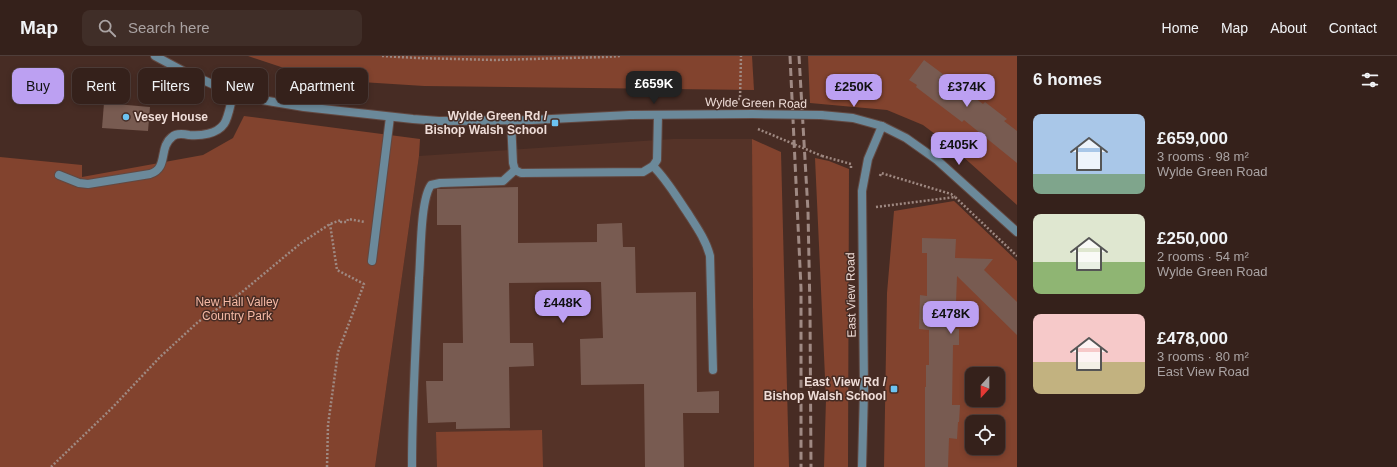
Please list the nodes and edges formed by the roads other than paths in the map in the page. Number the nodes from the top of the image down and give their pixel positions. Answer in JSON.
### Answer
{"nodes":[{"id":1,"x":155,"y":56,"type":"edge"},
{"id":2,"x":212,"y":84,"type":"edge"},
{"id":3,"x":268,"y":101,"type":"edge"},
{"id":4,"x":230,"y":104,"type":"edge"},
{"id":5,"x":658,"y":115,"type":"junction"},
{"id":6,"x":390,"y":117,"type":"junction"},
{"id":7,"x":511,"y":120,"type":"junction"},
{"id":8,"x":882,"y":126,"type":"junction"},
{"id":9,"x":653,"y":166,"type":"junction"},
{"id":10,"x":515,"y":170,"type":"junction"},
{"id":11,"x":59,"y":175,"type":"dead end"},
{"id":12,"x":1017,"y":232,"type":"edge"},
{"id":13,"x":372,"y":260,"type":"dead end"},
{"id":14,"x":713,"y":370,"type":"dead end"},
{"id":15,"x":412,"y":467,"type":"edge"},
{"id":16,"x":862,"y":467,"type":"edge"}],
"edges":[{"from":1,"to":2,"type":"street","name":"Wylde Green Road"},
{"from":3,"to":6,"type":"street","name":"Wylde Green Road"},
{"from":4,"to":11,"type":"street"},
{"from":5,"to":7,"type":"street","name":"Wylde Green Road"},
{"from":5,"to":8,"type":"street","name":"Wylde Green Road","bridge":true},
{"from":5,"to":9,"type":"street"},
{"from":6,"to":7,"type":"street","name":"Wylde Green Road"},
{"from":6,"to":13,"type":"street"},
{"from":7,"to":10,"type":"street"},
{"from":8,"to":12,"type":"street","name":"Wylde Green Road"},
{"from":8,"to":16,"type":"street","name":"East View Road"},
{"from":9,"to":10,"type":"street"},
{"from":9,"to":14,"type":"street"},
{"from":10,"to":15,"type":"street"}]}
